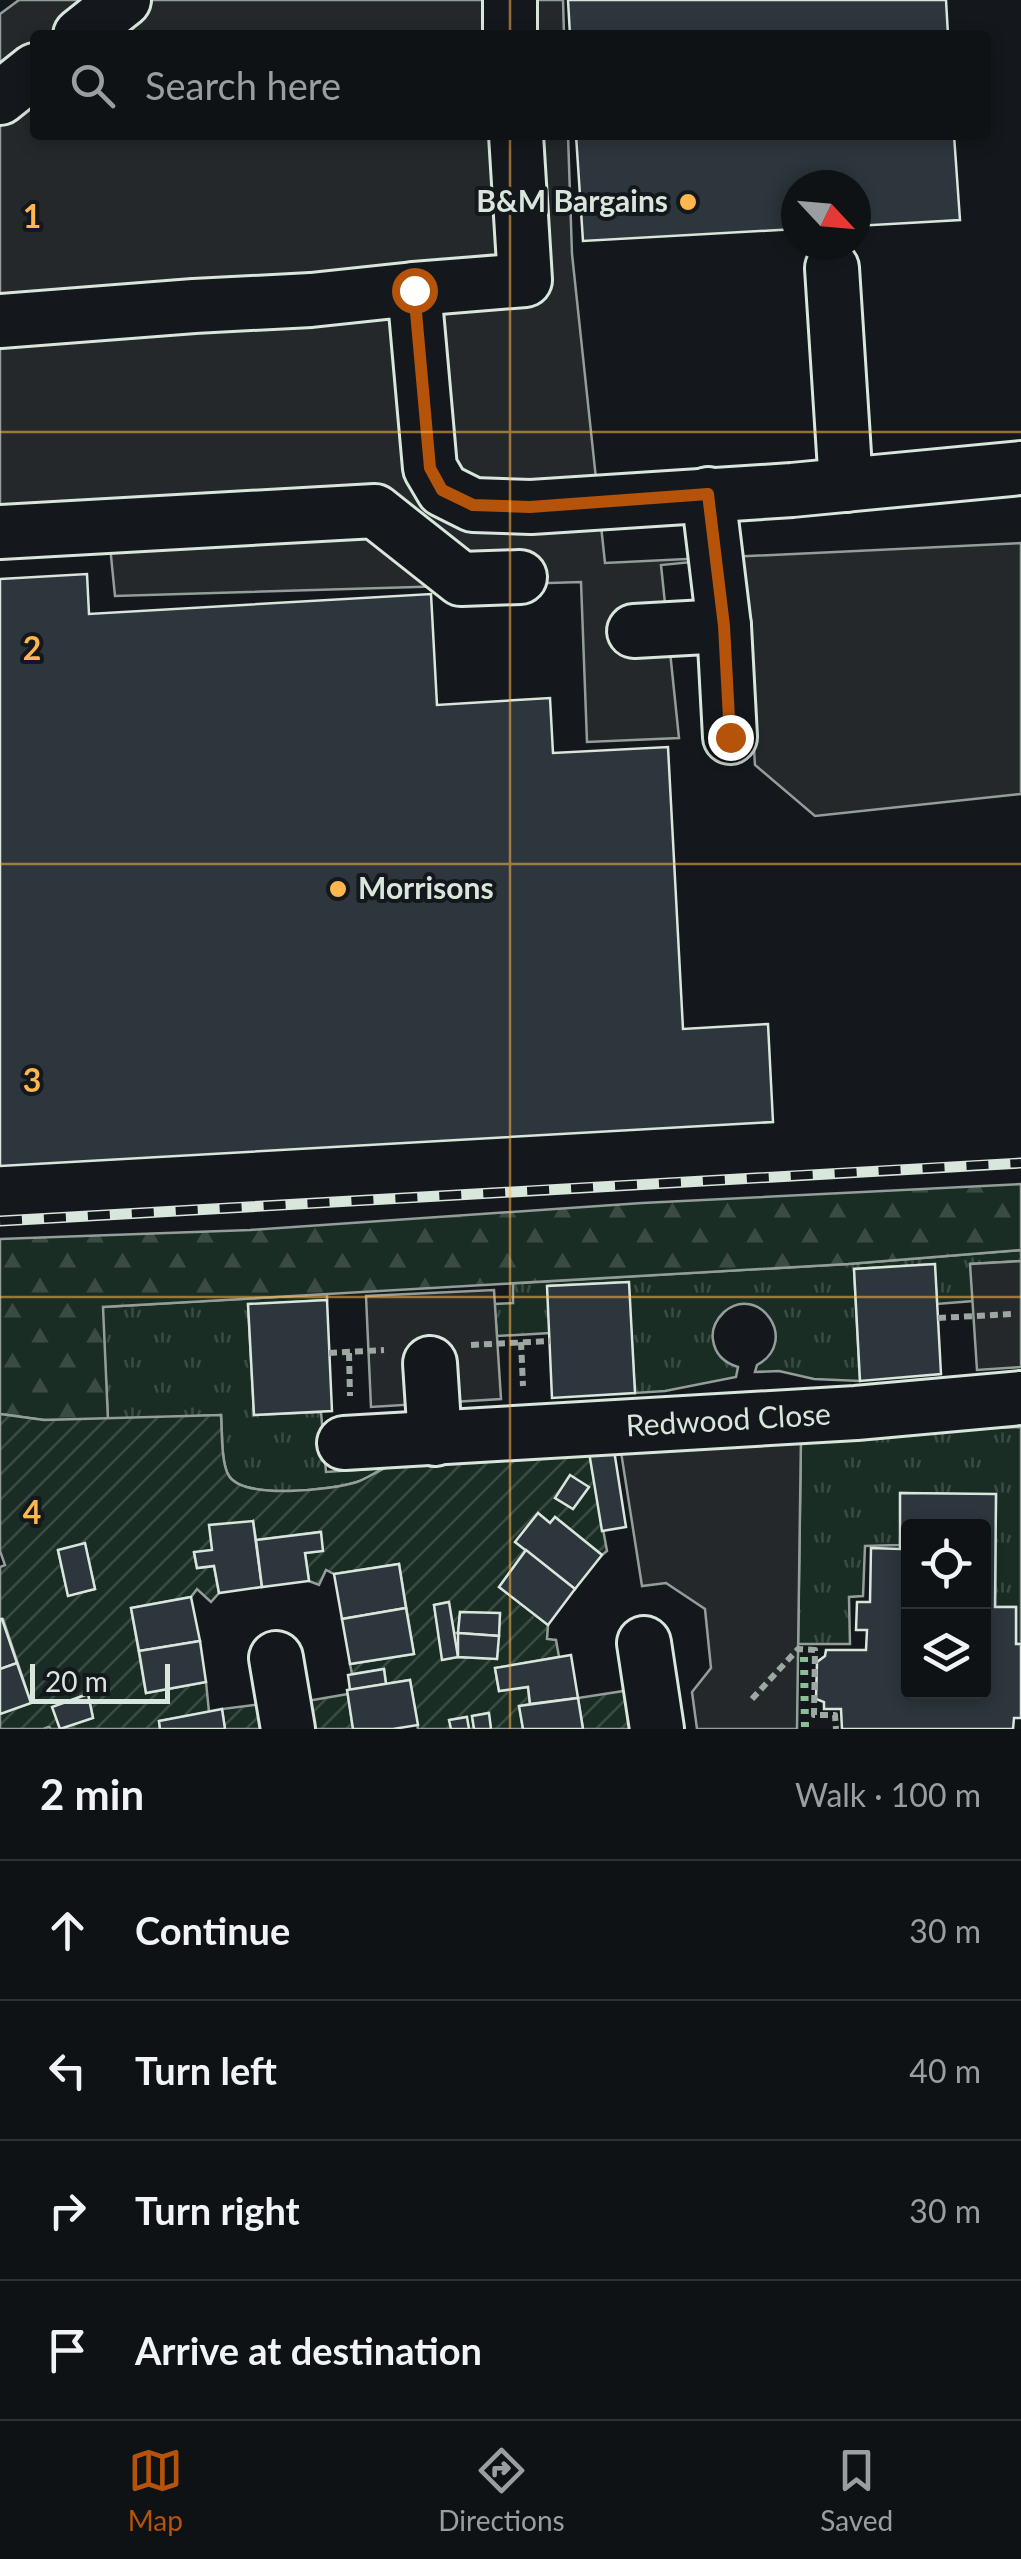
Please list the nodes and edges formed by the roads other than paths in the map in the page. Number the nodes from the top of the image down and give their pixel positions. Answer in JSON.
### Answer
{"nodes":[{"id":1,"x":124,"y":0,"type":"edge"},
{"id":2,"x":510,"y":0,"type":"edge"},
{"id":3,"x":86,"y":30,"type":"edge"},
{"id":4,"x":510,"y":30,"type":"edge"},
{"id":5,"x":30,"y":74,"type":"edge"},
{"id":6,"x":0,"y":98,"type":"edge"},
{"id":7,"x":516,"y":140,"type":"edge"},
{"id":8,"x":832,"y":268,"type":"dead end"},
{"id":9,"x":414,"y":290,"type":"junction"},
{"id":10,"x":0,"y":322,"type":"edge"},
{"id":11,"x":1021,"y":468,"type":"edge"},
{"id":12,"x":846,"y":485,"type":"junction"},
{"id":13,"x":708,"y":494,"type":"junction"},
{"id":14,"x":0,"y":532,"type":"edge"},
{"id":15,"x":520,"y":577,"type":"dead end"},
{"id":16,"x":724,"y":626,"type":"junction"},
{"id":17,"x":634,"y":631,"type":"dead end"},
{"id":18,"x":730,"y":737,"type":"dead end"},
{"id":19,"x":447,"y":1354,"type":"road end"},
{"id":20,"x":1021,"y":1398,"type":"edge"},
{"id":21,"x":435,"y":1440,"type":"junction"},
{"id":22,"x":344,"y":1443,"type":"dead end"},
{"id":23,"x":644,"y":1642,"type":"dead end"},
{"id":24,"x":276,"y":1658,"type":"dead end"},
{"id":25,"x":288,"y":1729,"type":"edge"},
{"id":26,"x":657,"y":1729,"type":"edge"}],
"edges":[{"from":1,"to":3,"type":"street"},
{"from":2,"to":4,"type":"street"},
{"from":5,"to":6,"type":"street"},
{"from":7,"to":9,"type":"street"},
{"from":8,"to":12,"type":"street"},
{"from":9,"to":10,"type":"street"},
{"from":9,"to":13,"type":"street"},
{"from":11,"to":12,"type":"street"},
{"from":12,"to":13,"type":"street"},
{"from":13,"to":16,"type":"street"},
{"from":14,"to":15,"type":"street"},
{"from":16,"to":17,"type":"street"},
{"from":16,"to":18,"type":"street"},
{"from":19,"to":21,"type":"street"},
{"from":20,"to":21,"type":"street","name":"Redwood Close"},
{"from":21,"to":22,"type":"street","name":"Redwood Close"},
{"from":23,"to":26,"type":"street"},
{"from":24,"to":25,"type":"street"}]}
